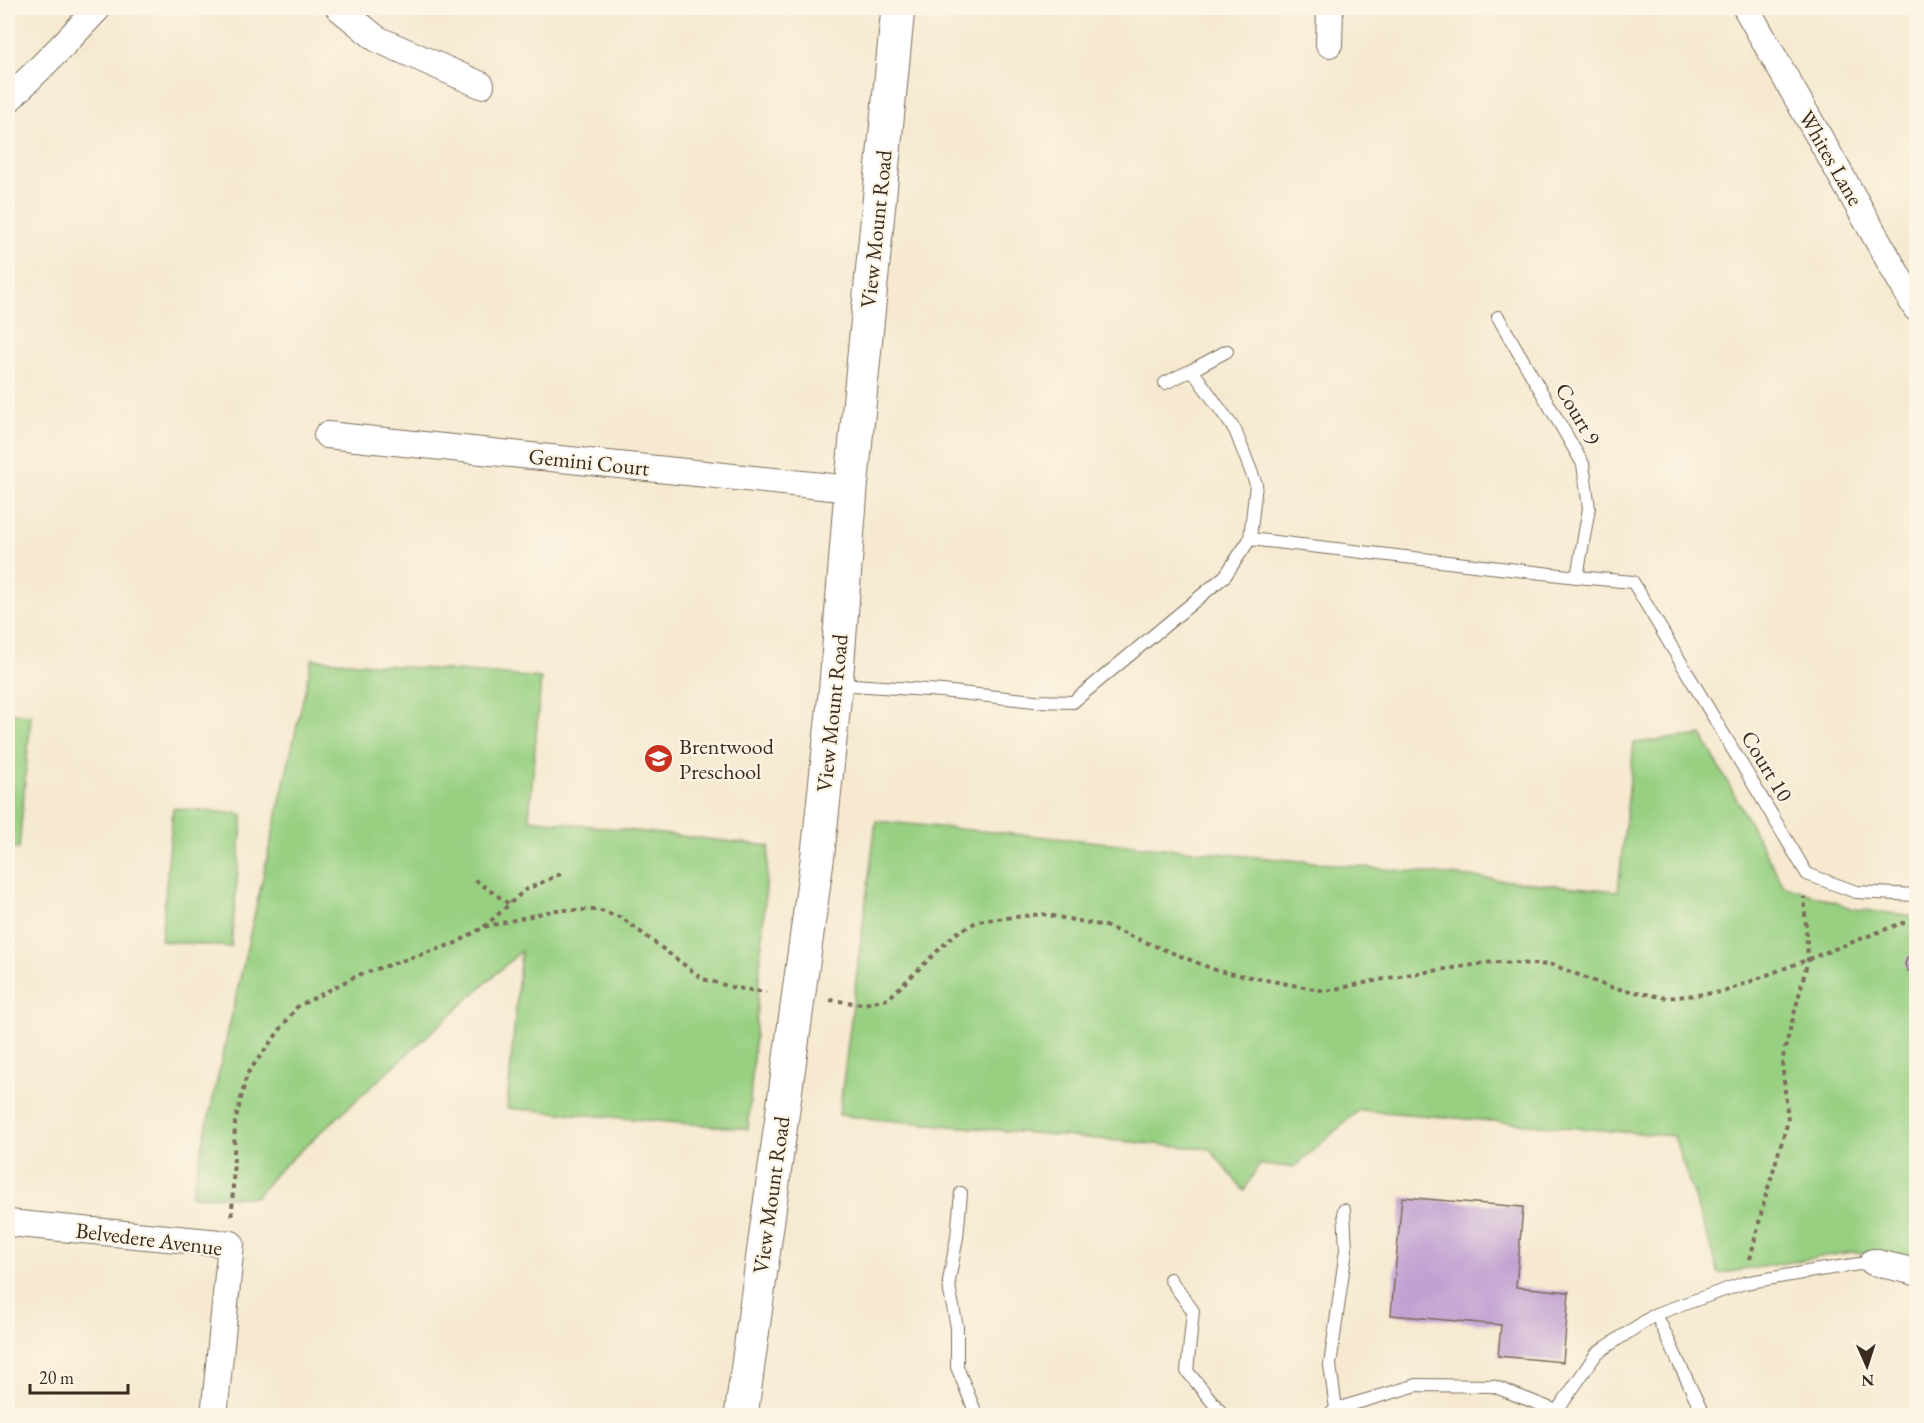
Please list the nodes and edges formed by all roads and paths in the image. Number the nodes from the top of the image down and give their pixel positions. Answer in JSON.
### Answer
{"nodes":[{"id":1,"x":98,"y":8,"type":"edge"},
{"id":2,"x":339,"y":8,"type":"edge"},
{"id":3,"x":898,"y":8,"type":"edge"},
{"id":4,"x":1330,"y":8,"type":"edge"},
{"id":5,"x":1746,"y":8,"type":"edge"},
{"id":6,"x":1329,"y":44,"type":"dead end"},
{"id":7,"x":481,"y":85,"type":"dead end"},
{"id":8,"x":8,"y":100,"type":"edge"},
{"id":9,"x":1917,"y":308,"type":"edge"},
{"id":10,"x":1498,"y":317,"type":"dead end"},
{"id":11,"x":1227,"y":351,"type":"dead end"},
{"id":12,"x":1192,"y":370,"type":"junction"},
{"id":13,"x":1165,"y":383,"type":"dead end"},
{"id":14,"x":327,"y":435,"type":"dead end"},
{"id":15,"x":851,"y":489,"type":"junction"},
{"id":16,"x":1250,"y":539,"type":"junction"},
{"id":17,"x":1577,"y":577,"type":"junction"},
{"id":18,"x":836,"y":684,"type":"junction"},
{"id":19,"x":565,"y":872,"type":"dead end"},
{"id":20,"x":1807,"y":874,"type":"junction"},
{"id":21,"x":475,"y":880,"type":"dead end"},
{"id":22,"x":1917,"y":895,"type":"edge"},
{"id":23,"x":509,"y":904,"type":"junction"},
{"id":24,"x":1917,"y":924,"type":"edge"},
{"id":25,"x":484,"y":927,"type":"junction"},
{"id":26,"x":1808,"y":960,"type":"junction"},
{"id":27,"x":798,"y":996,"type":"junction"},
{"id":28,"x":961,"y":1193,"type":"dead end"},
{"id":29,"x":1344,"y":1210,"type":"dead end"},
{"id":30,"x":8,"y":1223,"type":"edge"},
{"id":31,"x":231,"y":1244,"type":"junction"},
{"id":32,"x":1873,"y":1262,"type":"joint"},
{"id":33,"x":1917,"y":1272,"type":"edge"},
{"id":34,"x":1170,"y":1279,"type":"dead end"},
{"id":35,"x":1744,"y":1283,"type":"junction"},
{"id":36,"x":1656,"y":1314,"type":"junction"},
{"id":37,"x":1332,"y":1412,"type":"edge"},
{"id":38,"x":1557,"y":1413,"type":"edge"},
{"id":39,"x":214,"y":1416,"type":"edge"},
{"id":40,"x":741,"y":1416,"type":"edge"},
{"id":41,"x":977,"y":1416,"type":"edge"},
{"id":42,"x":1224,"y":1416,"type":"edge"},
{"id":43,"x":1704,"y":1416,"type":"edge"}],
"edges":[{"from":1,"to":8,"type":"street"},
{"from":2,"to":7,"type":"street"},
{"from":3,"to":15,"type":"street","name":"View Mount Road"},
{"from":4,"to":6,"type":"street"},
{"from":5,"to":9,"type":"street","name":"Whites Lane"},
{"from":10,"to":17,"type":"lane","name":"Court 9"},
{"from":11,"to":12,"type":"lane"},
{"from":12,"to":13,"type":"lane"},
{"from":12,"to":16,"type":"lane"},
{"from":14,"to":15,"type":"street","name":"Gemini Court"},
{"from":15,"to":18,"type":"street","name":"View Mount Road"},
{"from":16,"to":17,"type":"lane"},
{"from":16,"to":18,"type":"lane"},
{"from":17,"to":20,"type":"lane","name":"Court 10"},
{"from":18,"to":27,"type":"street","name":"View Mount Road"},
{"from":19,"to":23,"type":"path"},
{"from":20,"to":22,"type":"lane"},
{"from":20,"to":26,"type":"path"},
{"from":21,"to":23,"type":"path"},
{"from":23,"to":25,"type":"path"},
{"from":24,"to":26,"type":"path"},
{"from":25,"to":27,"type":"path"},
{"from":25,"to":31,"type":"path"},
{"from":26,"to":27,"type":"path"},
{"from":26,"to":35,"type":"path"},
{"from":27,"to":40,"type":"street","name":"View Mount Road"},
{"from":28,"to":41,"type":"lane"},
{"from":29,"to":37,"type":"lane"},
{"from":30,"to":31,"type":"street","name":"Belvedere Avenue"},
{"from":31,"to":39,"type":"street","name":"Belvedere Avenue"},
{"from":32,"to":33,"type":"street"},
{"from":32,"to":35,"type":"lane"},
{"from":34,"to":42,"type":"lane"},
{"from":35,"to":36,"type":"lane"},
{"from":36,"to":38,"type":"lane"},
{"from":36,"to":43,"type":"lane"},
{"from":37,"to":38,"type":"lane"}]}
